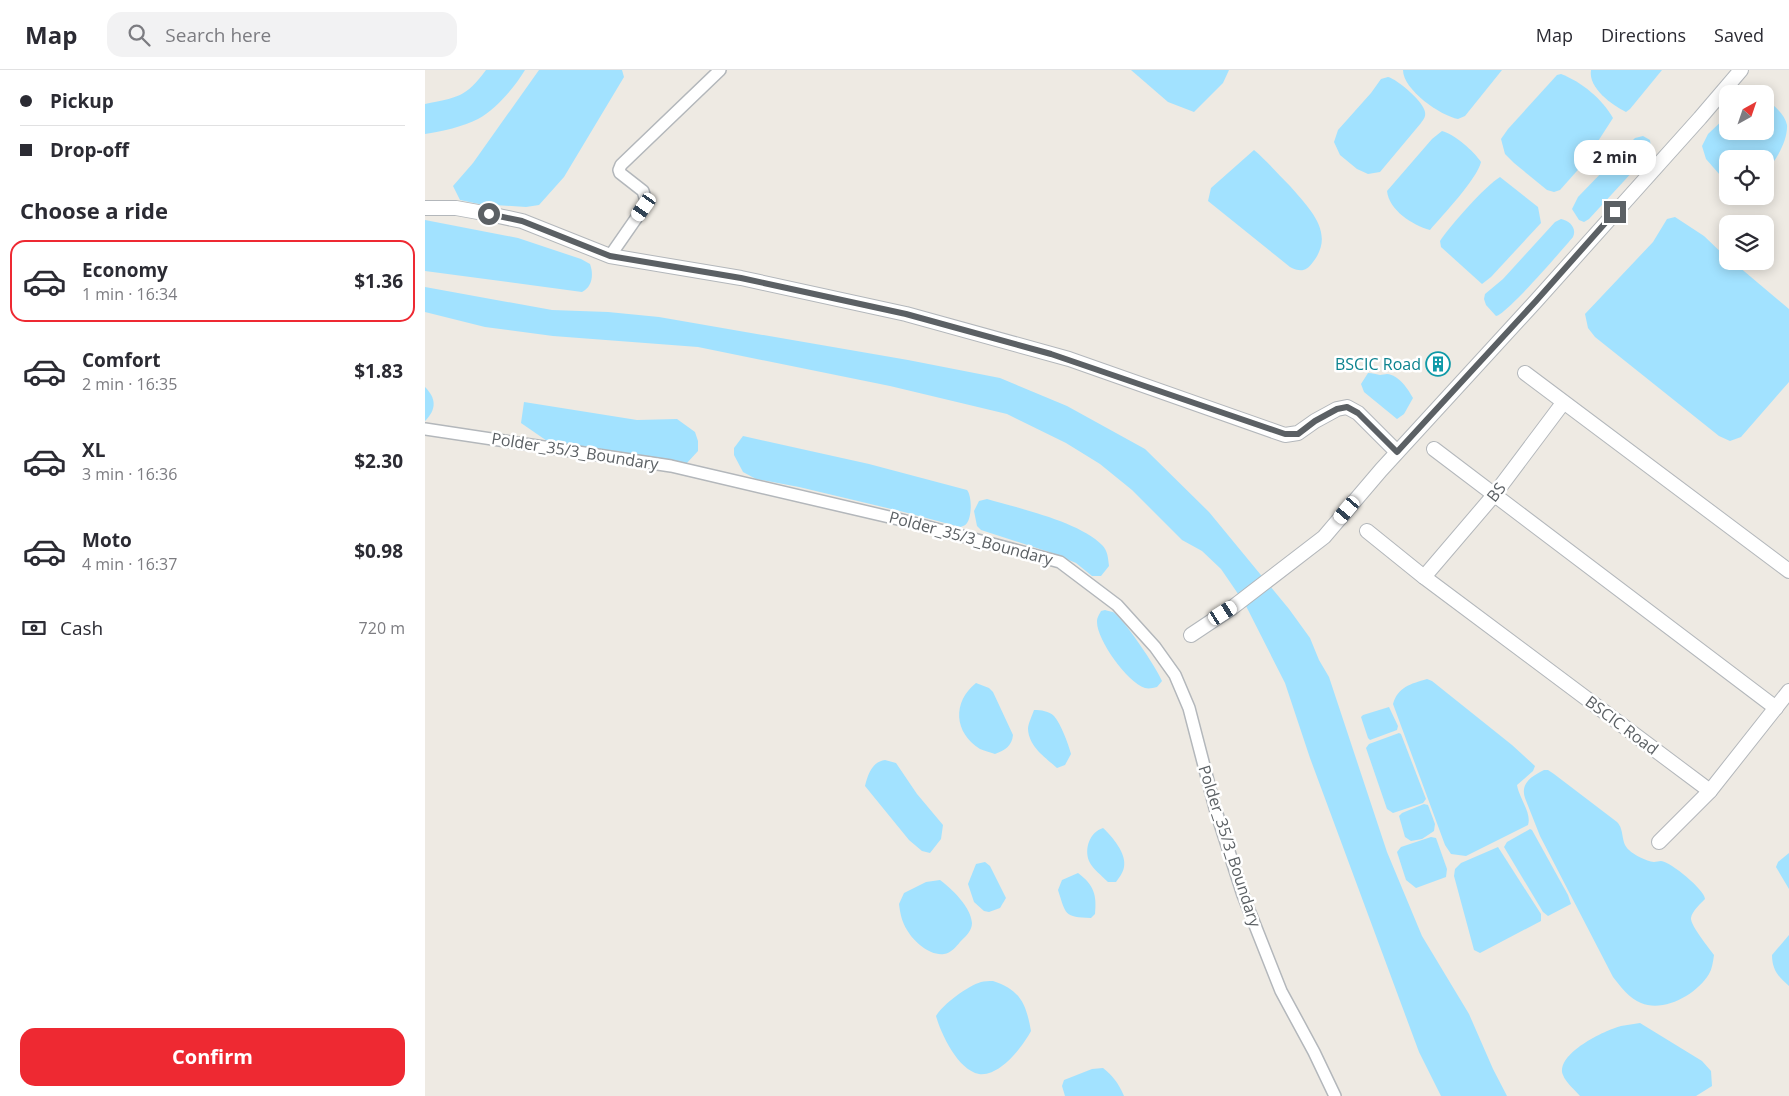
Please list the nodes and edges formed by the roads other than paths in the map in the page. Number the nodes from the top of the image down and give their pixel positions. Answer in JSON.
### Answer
{"nodes":[{"id":1,"x":720,"y":70,"type":"edge"},
{"id":2,"x":1741,"y":70,"type":"edge"},
{"id":3,"x":425,"y":208,"type":"edge"},
{"id":4,"x":610,"y":256,"type":"junction"},
{"id":5,"x":1525,"y":373,"type":"dead end"},
{"id":6,"x":1563,"y":403,"type":"junction"},
{"id":7,"x":425,"y":429,"type":"edge"},
{"id":8,"x":1434,"y":449,"type":"dead end"},
{"id":9,"x":1397,"y":452,"type":"junction"},
{"id":10,"x":1494,"y":495,"type":"junction"},
{"id":11,"x":1367,"y":531,"type":"dead end"},
{"id":12,"x":1789,"y":571,"type":"edge"},
{"id":13,"x":1424,"y":577,"type":"junction"},
{"id":14,"x":1191,"y":635,"type":"dead end"},
{"id":15,"x":1789,"y":691,"type":"edge"},
{"id":16,"x":1776,"y":708,"type":"junction"},
{"id":17,"x":1710,"y":791,"type":"junction"},
{"id":18,"x":1659,"y":842,"type":"dead end"},
{"id":19,"x":1335,"y":1096,"type":"edge"}],
"edges":[{"from":1,"to":4,"type":"street"},
{"from":2,"to":9,"type":"street"},
{"from":3,"to":4,"type":"street"},
{"from":4,"to":9,"type":"street"},
{"from":5,"to":6,"type":"street"},
{"from":6,"to":10,"type":"street","name":"BS"},
{"from":6,"to":12,"type":"street"},
{"from":7,"to":19,"type":"street","name":"Polder_35/3_Boundary"},
{"from":8,"to":10,"type":"street"},
{"from":9,"to":14,"type":"street"},
{"from":10,"to":13,"type":"street","name":"BS"},
{"from":10,"to":16,"type":"street"},
{"from":11,"to":13,"type":"street","name":"BSCIC Road"},
{"from":13,"to":17,"type":"street","name":"BSCIC Road"},
{"from":15,"to":16,"type":"street"},
{"from":16,"to":17,"type":"street"},
{"from":17,"to":18,"type":"street"}]}
